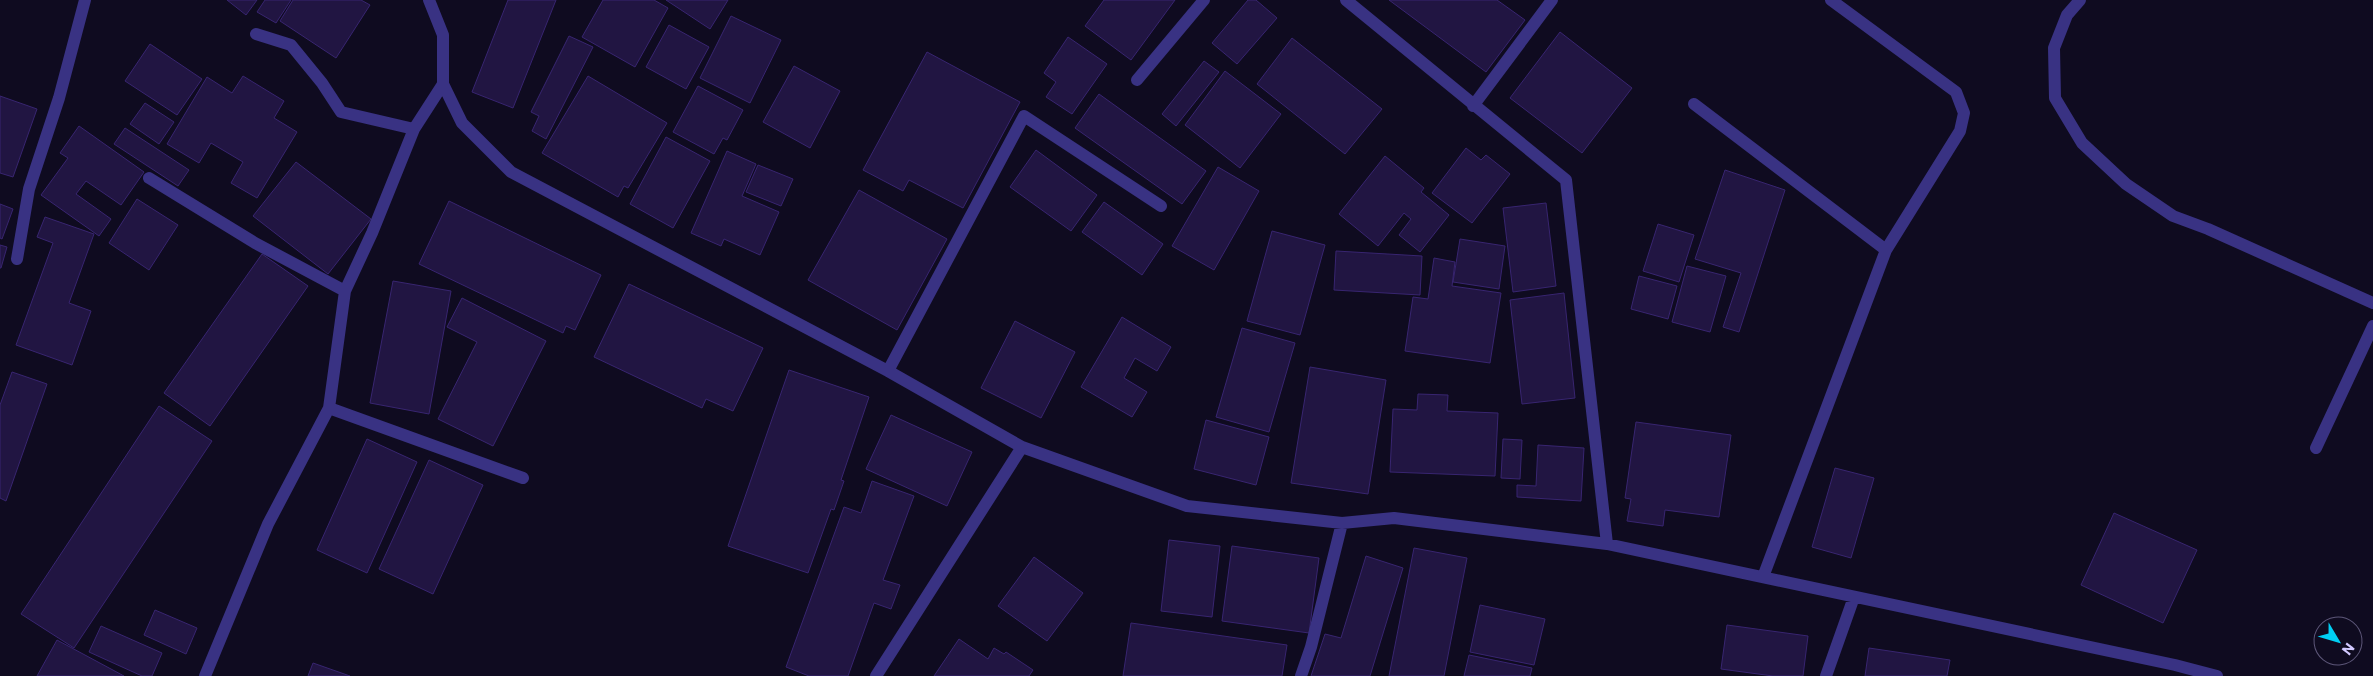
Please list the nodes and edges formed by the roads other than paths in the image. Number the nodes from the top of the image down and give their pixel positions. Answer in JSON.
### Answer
{"nodes":[{"id":1,"x":85,"y":0,"type":"edge"},
{"id":2,"x":429,"y":0,"type":"edge"},
{"id":3,"x":1204,"y":0,"type":"edge"},
{"id":4,"x":1346,"y":0,"type":"edge"},
{"id":5,"x":1552,"y":0,"type":"edge"},
{"id":6,"x":1831,"y":0,"type":"edge"},
{"id":7,"x":2080,"y":0,"type":"edge"},
{"id":8,"x":256,"y":34,"type":"dead end"},
{"id":9,"x":1137,"y":80,"type":"dead end"},
{"id":10,"x":443,"y":84,"type":"junction"},
{"id":11,"x":1694,"y":104,"type":"dead end"},
{"id":12,"x":1473,"y":106,"type":"junction"},
{"id":13,"x":414,"y":129,"type":"junction"},
{"id":14,"x":149,"y":178,"type":"dead end"},
{"id":15,"x":1161,"y":206,"type":"dead end"},
{"id":16,"x":1886,"y":250,"type":"junction"},
{"id":17,"x":17,"y":259,"type":"dead end"},
{"id":18,"x":345,"y":292,"type":"junction"},
{"id":19,"x":2373,"y":303,"type":"edge"},
{"id":20,"x":2373,"y":326,"type":"edge"},
{"id":21,"x":888,"y":371,"type":"junction"},
{"id":22,"x":329,"y":408,"type":"junction"},
{"id":23,"x":1022,"y":447,"type":"junction"},
{"id":24,"x":2316,"y":448,"type":"dead end"},
{"id":25,"x":523,"y":478,"type":"dead end"},
{"id":26,"x":1342,"y":523,"type":"junction"},
{"id":27,"x":1607,"y":544,"type":"junction"},
{"id":28,"x":1763,"y":577,"type":"junction"},
{"id":29,"x":1854,"y":597,"type":"junction"},
{"id":30,"x":2172,"y":671,"type":"edge"},
{"id":31,"x":205,"y":676,"type":"edge"},
{"id":32,"x":876,"y":676,"type":"edge"},
{"id":33,"x":1301,"y":676,"type":"edge"},
{"id":34,"x":1826,"y":676,"type":"edge"},
{"id":35,"x":2217,"y":676,"type":"edge"}],
"edges":[{"from":1,"to":17,"type":"street"},
{"from":2,"to":10,"type":"street"},
{"from":3,"to":9,"type":"street"},
{"from":4,"to":12,"type":"street"},
{"from":5,"to":12,"type":"street"},
{"from":6,"to":16,"type":"street"},
{"from":7,"to":19,"type":"street"},
{"from":8,"to":13,"type":"street"},
{"from":10,"to":13,"type":"street"},
{"from":10,"to":21,"type":"street"},
{"from":11,"to":16,"type":"street"},
{"from":12,"to":27,"type":"street"},
{"from":13,"to":18,"type":"street"},
{"from":14,"to":18,"type":"street"},
{"from":15,"to":21,"type":"street"},
{"from":16,"to":28,"type":"street"},
{"from":18,"to":22,"type":"street"},
{"from":20,"to":24,"type":"street"},
{"from":21,"to":23,"type":"street"},
{"from":22,"to":25,"type":"street"},
{"from":22,"to":31,"type":"street"},
{"from":23,"to":26,"type":"street"},
{"from":23,"to":32,"type":"street"},
{"from":26,"to":27,"type":"street"},
{"from":26,"to":33,"type":"street"},
{"from":27,"to":28,"type":"street"},
{"from":28,"to":29,"type":"street"},
{"from":29,"to":30,"type":"street"},
{"from":29,"to":34,"type":"street"},
{"from":30,"to":35,"type":"street"}]}
